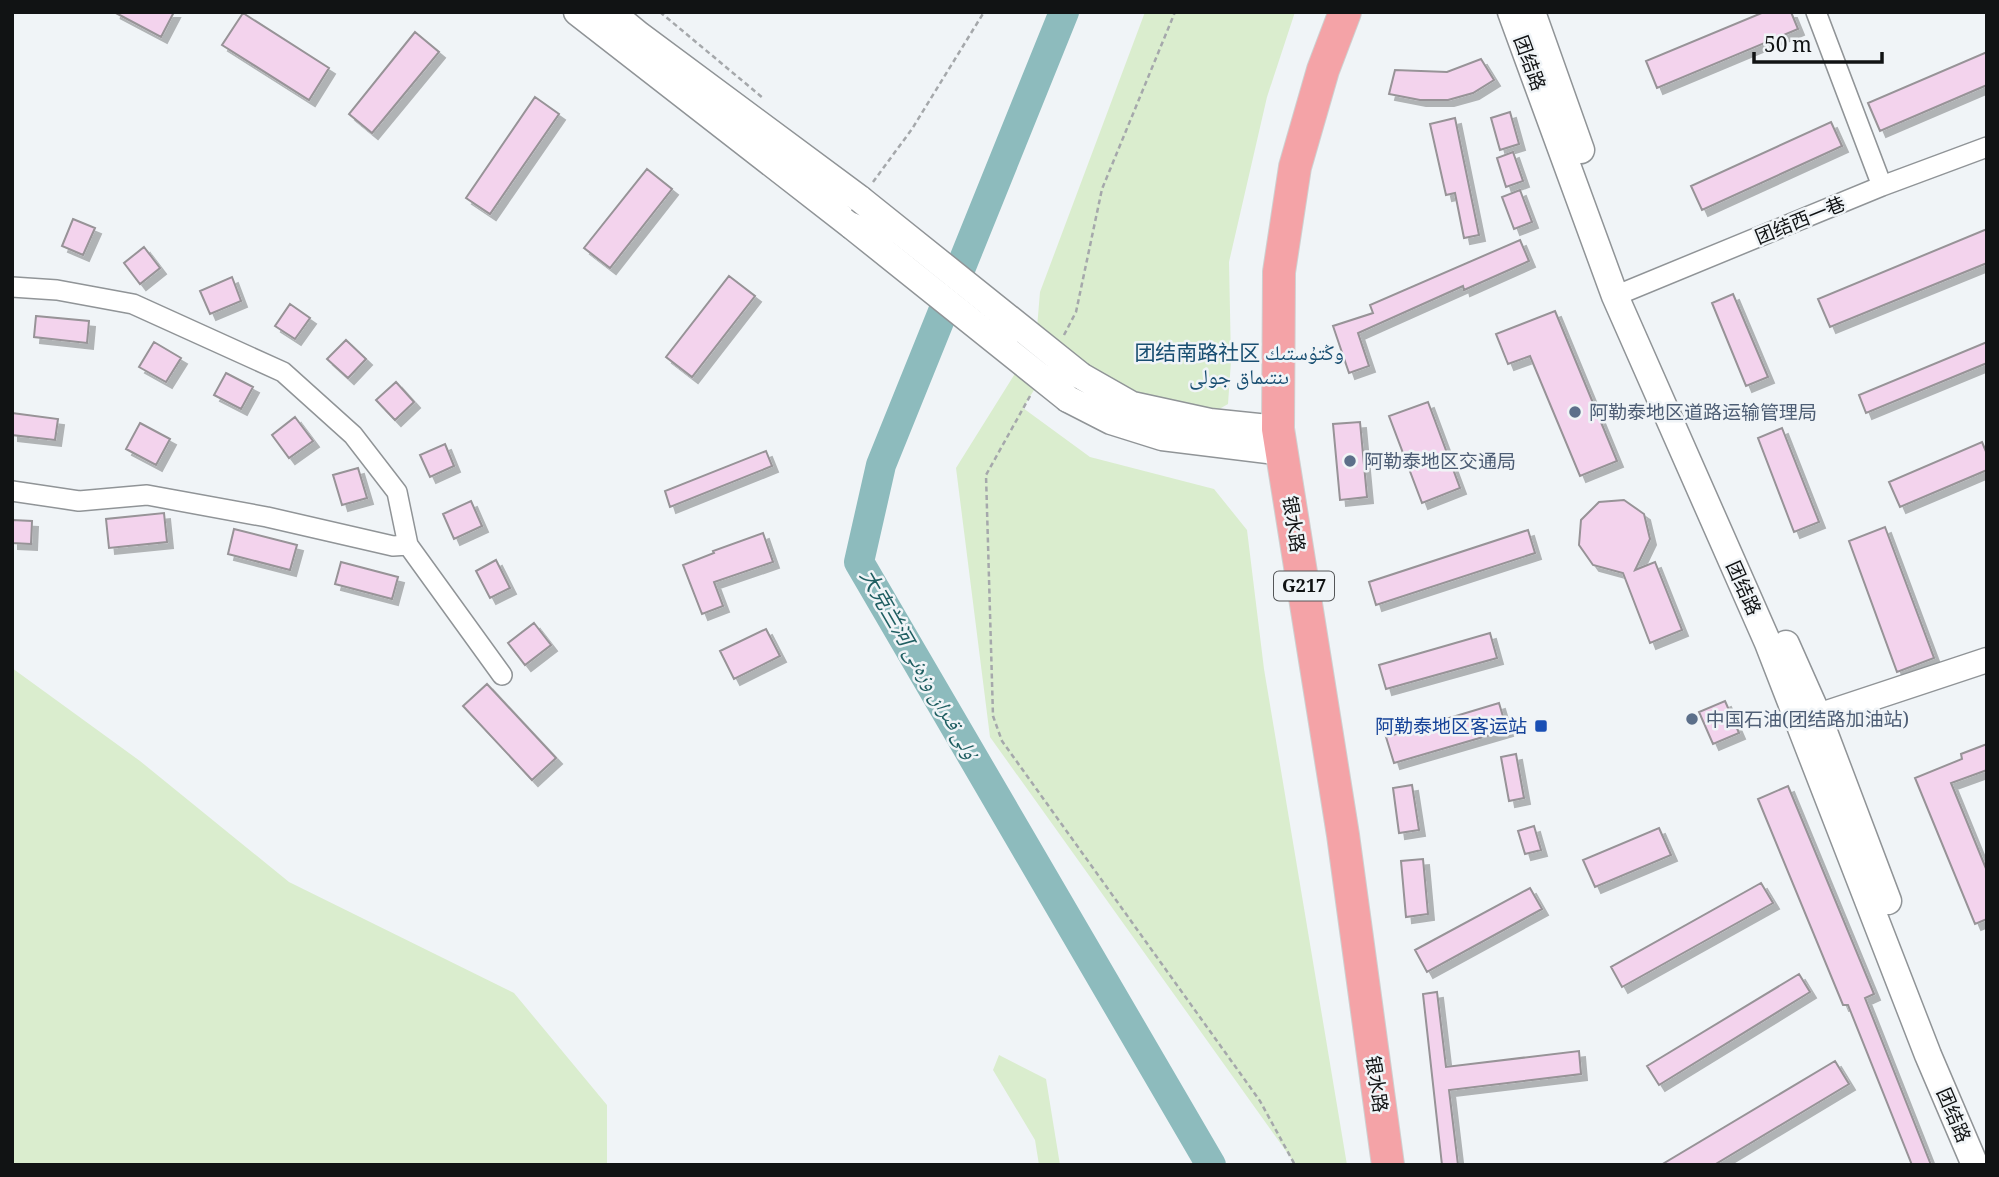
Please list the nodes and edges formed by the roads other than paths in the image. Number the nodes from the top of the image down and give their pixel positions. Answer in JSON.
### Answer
{"nodes":[{"id":1,"x":577,"y":12,"type":"edge"},
{"id":2,"x":611,"y":12,"type":"edge"},
{"id":3,"x":1325,"y":12,"type":"edge"},
{"id":4,"x":1345,"y":12,"type":"edge"},
{"id":5,"x":1511,"y":12,"type":"edge"},
{"id":6,"x":1532,"y":12,"type":"edge"},
{"id":7,"x":1816,"y":12,"type":"edge"},
{"id":8,"x":1987,"y":147,"type":"edge"},
{"id":9,"x":1882,"y":187,"type":"junction"},
{"id":10,"x":12,"y":287,"type":"edge"},
{"id":11,"x":1623,"y":293,"type":"junction"},
{"id":12,"x":1074,"y":387,"type":"junction"},
{"id":13,"x":1270,"y":439,"type":"junction"},
{"id":14,"x":12,"y":491,"type":"edge"},
{"id":15,"x":408,"y":545,"type":"junction"},
{"id":16,"x":1987,"y":660,"type":"edge"},
{"id":17,"x":502,"y":675,"type":"dead end"},
{"id":18,"x":1809,"y":720,"type":"junction"},
{"id":19,"x":1987,"y":1150,"type":"edge"},
{"id":20,"x":1370,"y":1165,"type":"edge"},
{"id":21,"x":1388,"y":1165,"type":"edge"},
{"id":22,"x":1975,"y":1165,"type":"edge"}],
"edges":[{"from":1,"to":12,"type":"main road","bridge":true},
{"from":2,"to":12,"type":"main road","bridge":true},
{"from":3,"to":13,"type":"highway","name":"银水路","number":"G217"},
{"from":4,"to":13,"type":"highway","name":"银水路","number":"G217"},
{"from":5,"to":11,"type":"main road","name":"团结路"},
{"from":6,"to":11,"type":"main road","name":"团结路"},
{"from":7,"to":9,"type":"street"},
{"from":8,"to":9,"type":"street","name":"团结西一巷"},
{"from":9,"to":11,"type":"street","name":"团结西一巷"},
{"from":10,"to":15,"type":"street"},
{"from":11,"to":18,"type":"main road","name":"团结路"},
{"from":12,"to":13,"type":"main road"},
{"from":13,"to":20,"type":"highway","name":"银水路","number":"G217"},
{"from":13,"to":21,"type":"highway","name":"银水路","number":"G217"},
{"from":14,"to":15,"type":"street"},
{"from":15,"to":17,"type":"street"},
{"from":16,"to":18,"type":"street"},
{"from":18,"to":19,"type":"main road","name":"团结路"},
{"from":18,"to":22,"type":"main road","name":"团结路"}]}
